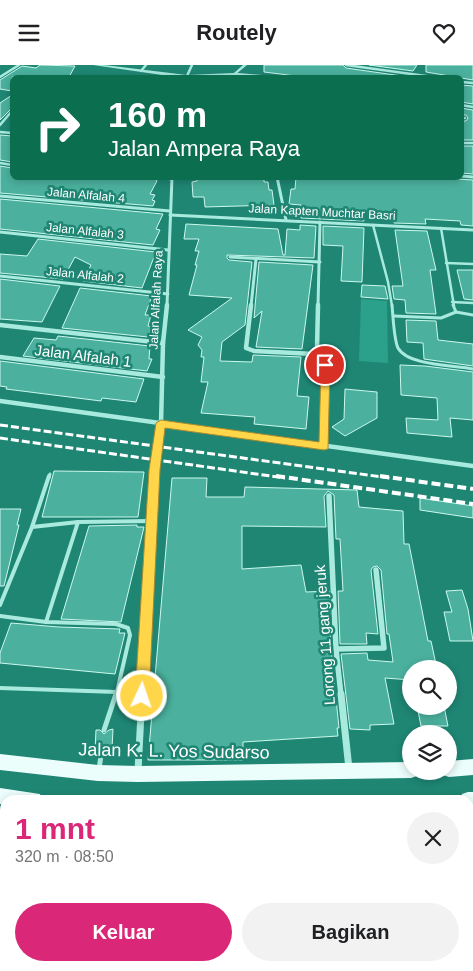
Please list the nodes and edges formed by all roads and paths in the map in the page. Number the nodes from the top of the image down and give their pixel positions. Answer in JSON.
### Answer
{"nodes":[{"id":1,"x":19,"y":65,"type":"edge"},
{"id":2,"x":95,"y":65,"type":"edge"},
{"id":3,"x":146,"y":65,"type":"edge"},
{"id":4,"x":192,"y":65,"type":"edge"},
{"id":5,"x":245,"y":65,"type":"edge"},
{"id":6,"x":346,"y":65,"type":"edge"},
{"id":7,"x":141,"y":71,"type":"junction"},
{"id":8,"x":235,"y":74,"type":"junction"},
{"id":9,"x":162,"y":75,"type":"edge"},
{"id":10,"x":187,"y":75,"type":"joint"},
{"id":11,"x":243,"y":75,"type":"edge"},
{"id":12,"x":418,"y":75,"type":"edge"},
{"id":13,"x":0,"y":77,"type":"edge"},
{"id":14,"x":10,"y":113,"type":"edge"},
{"id":15,"x":0,"y":125,"type":"edge"},
{"id":16,"x":172,"y":180,"type":"edge"},
{"id":17,"x":278,"y":180,"type":"edge"},
{"id":18,"x":0,"y":195,"type":"edge"},
{"id":19,"x":170,"y":213,"type":"junction"},
{"id":20,"x":286,"y":220,"type":"junction"},
{"id":21,"x":320,"y":222,"type":"junction"},
{"id":22,"x":373,"y":225,"type":"junction"},
{"id":23,"x":441,"y":228,"type":"junction"},
{"id":24,"x":473,"y":230,"type":"edge"},
{"id":25,"x":0,"y":232,"type":"edge"},
{"id":26,"x":168,"y":250,"type":"junction"},
{"id":27,"x":230,"y":257,"type":"dead end"},
{"id":28,"x":256,"y":259,"type":"junction"},
{"id":29,"x":320,"y":262,"type":"junction"},
{"id":30,"x":446,"y":263,"type":"junction"},
{"id":31,"x":473,"y":264,"type":"edge"},
{"id":32,"x":0,"y":276,"type":"edge"},
{"id":33,"x":168,"y":295,"type":"junction"},
{"id":34,"x":452,"y":302,"type":"junction"},
{"id":35,"x":473,"y":303,"type":"edge"},
{"id":36,"x":456,"y":312,"type":"junction"},
{"id":37,"x":473,"y":315,"type":"edge"},
{"id":38,"x":394,"y":316,"type":"junction"},
{"id":39,"x":0,"y":325,"type":"edge"},
{"id":40,"x":163,"y":343,"type":"junction"},
{"id":41,"x":0,"y":357,"type":"edge"},
{"id":42,"x":325,"y":365,"type":"dead end"},
{"id":43,"x":473,"y":369,"type":"edge"},
{"id":44,"x":163,"y":377,"type":"junction"},
{"id":45,"x":0,"y":401,"type":"edge"},
{"id":46,"x":161,"y":423,"type":"junction"},
{"id":47,"x":324,"y":447,"type":"junction"},
{"id":48,"x":473,"y":466,"type":"edge"},
{"id":49,"x":50,"y":474,"type":"dead end"},
{"id":50,"x":330,"y":496,"type":"dead end"},
{"id":51,"x":152,"y":521,"type":"junction"},
{"id":52,"x":78,"y":523,"type":"junction"},
{"id":53,"x":32,"y":527,"type":"junction"},
{"id":54,"x":376,"y":570,"type":"dead end"},
{"id":55,"x":0,"y":605,"type":"edge"},
{"id":56,"x":0,"y":616,"type":"edge"},
{"id":57,"x":46,"y":622,"type":"junction"},
{"id":58,"x":336,"y":649,"type":"junction"},
{"id":59,"x":0,"y":688,"type":"edge"},
{"id":60,"x":117,"y":692,"type":"junction"},
{"id":61,"x":104,"y":730,"type":"dead end"},
{"id":62,"x":102,"y":749,"type":"dead end"},
{"id":63,"x":0,"y":762,"type":"edge"},
{"id":64,"x":473,"y":767,"type":"edge"},
{"id":65,"x":457,"y":768,"type":"edge"},
{"id":66,"x":402,"y":770,"type":"edge"},
{"id":67,"x":349,"y":772,"type":"junction"},
{"id":68,"x":98,"y":773,"type":"junction"},
{"id":69,"x":138,"y":774,"type":"junction"}],
"edges":[{"from":1,"to":13,"type":"street"},
{"from":2,"to":7,"type":"street"},
{"from":3,"to":7,"type":"street"},
{"from":4,"to":10,"type":"street"},
{"from":5,"to":8,"type":"street"},
{"from":6,"to":12,"type":"street"},
{"from":7,"to":9,"type":"street"},
{"from":8,"to":10,"type":"street"},
{"from":8,"to":11,"type":"street"},
{"from":14,"to":15,"type":"street"},
{"from":16,"to":19,"type":"street","name":"Jalan Alfalah Raya"},
{"from":17,"to":20,"type":"street"},
{"from":18,"to":19,"type":"street","name":"Jalan Alfalah 4"},
{"from":19,"to":20,"type":"street","name":"Jalan Kapten Muchtar Basri"},
{"from":19,"to":26,"type":"street","name":"Jalan Alfalah Raya"},
{"from":20,"to":21,"type":"street","name":"Jalan Kapten Muchtar Basri"},
{"from":21,"to":22,"type":"street","name":"Jalan Kapten Muchtar Basri"},
{"from":21,"to":29,"type":"street"},
{"from":22,"to":23,"type":"street","name":"Jalan Kapten Muchtar Basri"},
{"from":22,"to":38,"type":"lane"},
{"from":23,"to":24,"type":"street","name":"Jalan Kapten Muchtar Basri"},
{"from":23,"to":30,"type":"lane"},
{"from":25,"to":26,"type":"street","name":"Jalan Alfalah 3"},
{"from":26,"to":33,"type":"street","name":"Jalan Alfalah Raya"},
{"from":27,"to":28,"type":"street"},
{"from":28,"to":29,"type":"street"},
{"from":28,"to":29,"type":"street"},
{"from":30,"to":31,"type":"lane"},
{"from":30,"to":34,"type":"lane"},
{"from":32,"to":33,"type":"street","name":"Jalan Alfalah 2"},
{"from":33,"to":40,"type":"street","name":"Jalan Alfalah Raya"},
{"from":34,"to":35,"type":"lane"},
{"from":34,"to":36,"type":"lane"},
{"from":36,"to":37,"type":"lane"},
{"from":36,"to":38,"type":"lane"},
{"from":38,"to":43,"type":"lane"},
{"from":39,"to":40,"type":"street"},
{"from":40,"to":44,"type":"street","name":"Jalan Alfalah Raya"},
{"from":41,"to":44,"type":"street","name":"Jalan Alfalah 1"},
{"from":42,"to":47,"type":"street"},
{"from":44,"to":46,"type":"street","name":"Jalan Alfalah Raya"},
{"from":45,"to":46,"type":"street"},
{"from":46,"to":47,"type":"street"},
{"from":46,"to":51,"type":"street","name":"Jalan Alfalah Raya"},
{"from":47,"to":48,"type":"street"},
{"from":49,"to":53,"type":"lane"},
{"from":50,"to":58,"type":"street","name":"Lorong 11 gang jeruk"},
{"from":51,"to":52,"type":"lane"},
{"from":51,"to":69,"type":"street","name":"Jalan Alfalah Raya"},
{"from":52,"to":53,"type":"lane"},
{"from":52,"to":57,"type":"lane"},
{"from":53,"to":55,"type":"lane"},
{"from":54,"to":58,"type":"street"},
{"from":56,"to":57,"type":"lane"},
{"from":57,"to":60,"type":"lane"},
{"from":58,"to":67,"type":"street","name":"Lorong 11 gang jeruk"},
{"from":59,"to":60,"type":"lane"},
{"from":60,"to":61,"type":"lane"},
{"from":62,"to":68,"type":"lane"},
{"from":63,"to":68,"type":"main road","name":"Jalan K. L. Yos Sudarso"},
{"from":64,"to":65,"type":"main road"},
{"from":66,"to":67,"type":"main road","name":"Jalan K. L. Yos Sudarso"},
{"from":67,"to":69,"type":"main road","name":"Jalan K. L. Yos Sudarso"},
{"from":68,"to":69,"type":"main road","name":"Jalan K. L. Yos Sudarso"}]}
